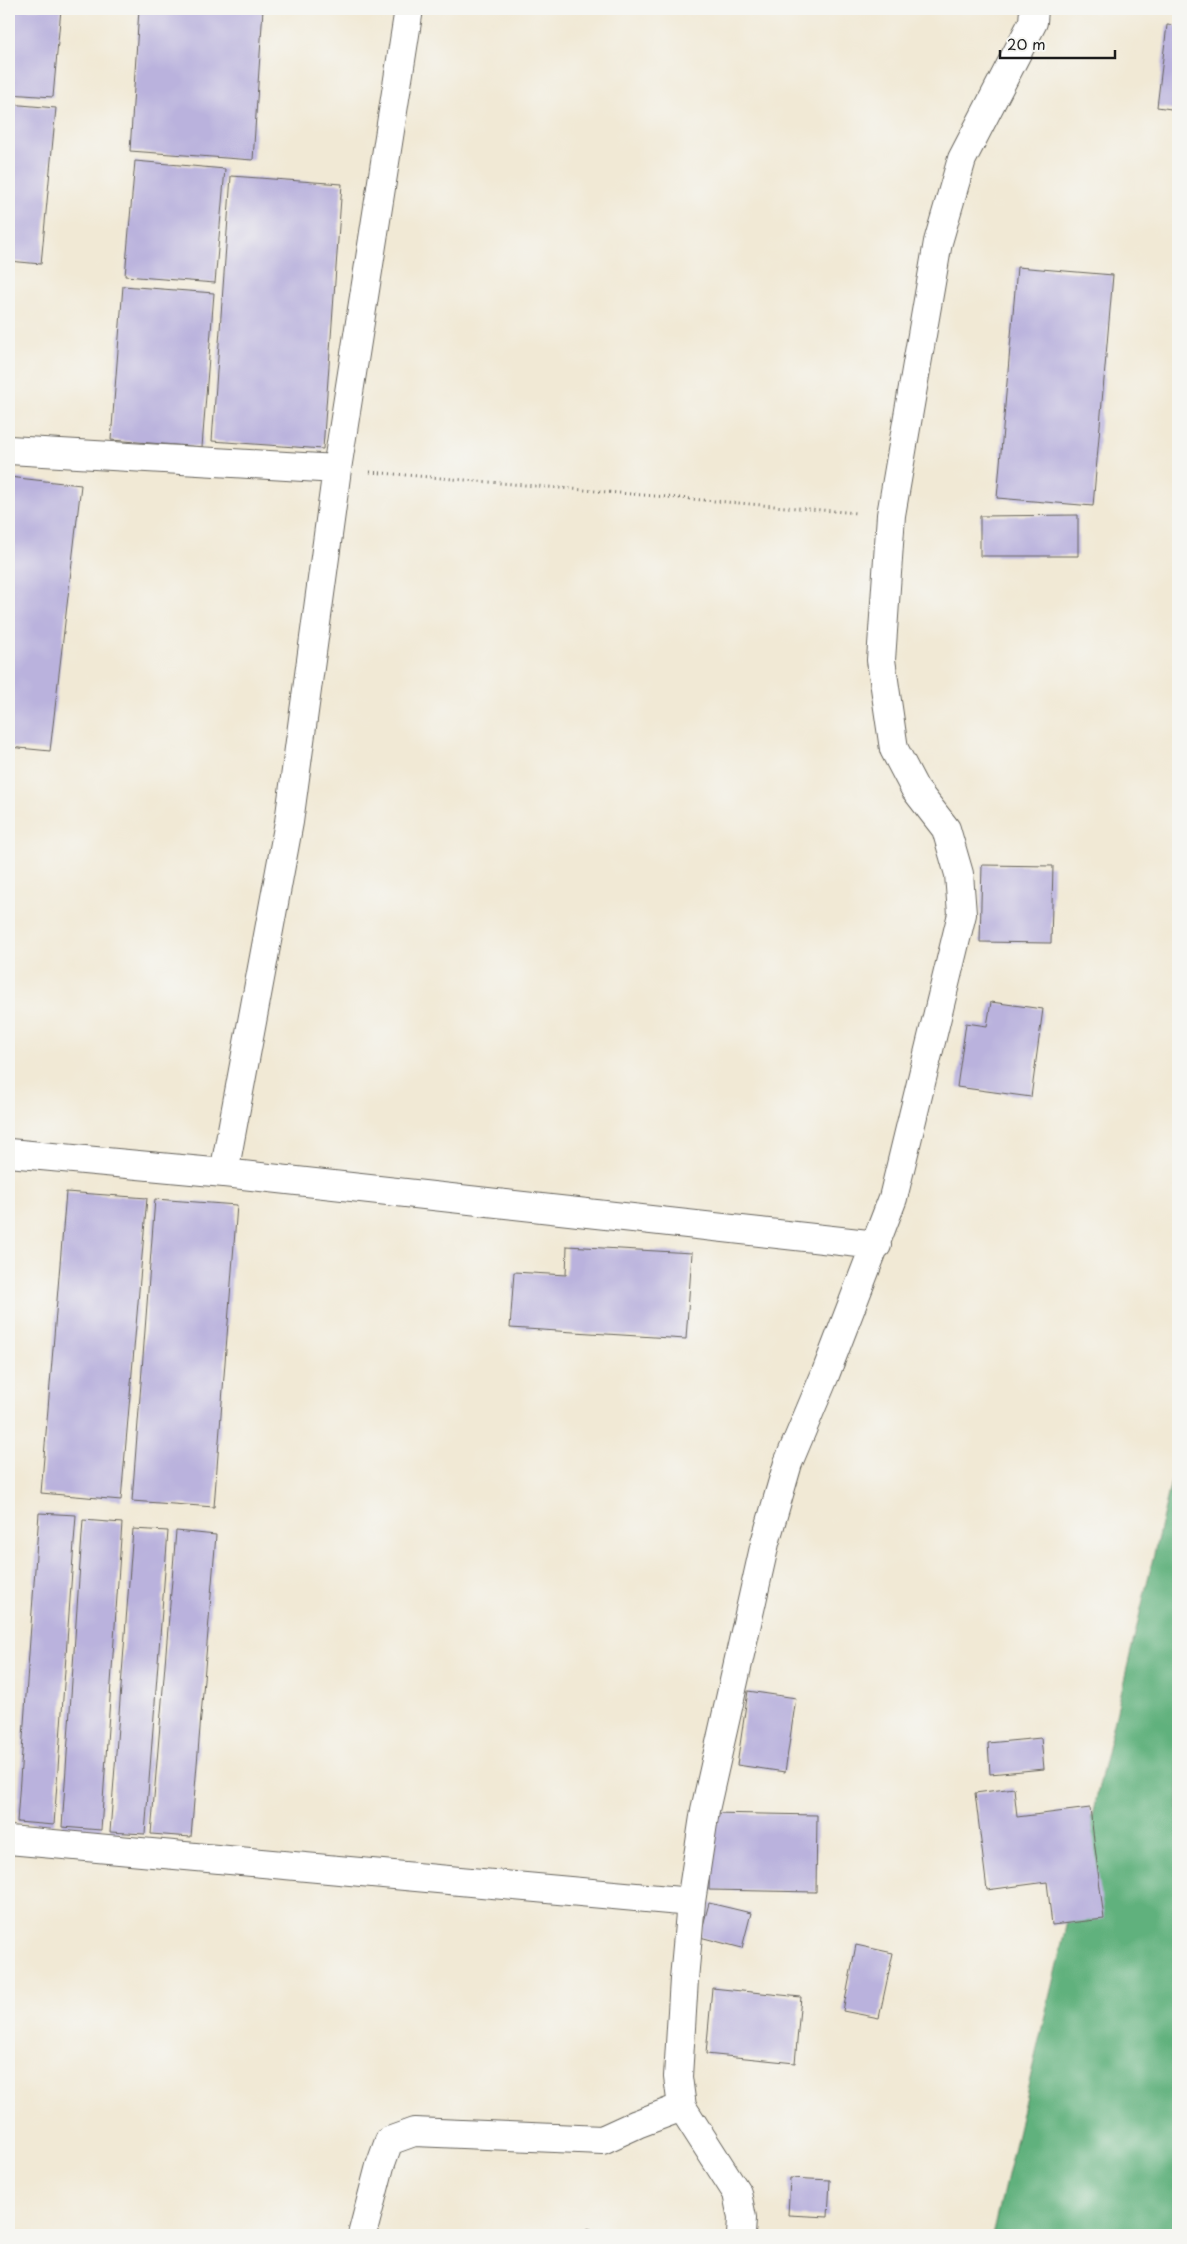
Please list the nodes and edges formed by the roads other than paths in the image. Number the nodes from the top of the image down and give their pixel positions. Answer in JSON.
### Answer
{"nodes":[{"id":1,"x":409,"y":9,"type":"edge"},
{"id":2,"x":1034,"y":9,"type":"edge"},
{"id":3,"x":9,"y":450,"type":"edge"},
{"id":4,"x":337,"y":469,"type":"junction"},
{"id":5,"x":9,"y":1153,"type":"edge"},
{"id":6,"x":224,"y":1173,"type":"junction"},
{"id":7,"x":877,"y":1245,"type":"junction"},
{"id":8,"x":9,"y":1840,"type":"edge"},
{"id":9,"x":691,"y":1902,"type":"junction"},
{"id":10,"x":682,"y":2107,"type":"junction"},
{"id":11,"x":362,"y":2235,"type":"edge"},
{"id":12,"x":741,"y":2235,"type":"edge"}],
"edges":[{"from":1,"to":4,"type":"street"},
{"from":2,"to":7,"type":"street"},
{"from":3,"to":4,"type":"street"},
{"from":4,"to":6,"type":"street"},
{"from":5,"to":6,"type":"street"},
{"from":6,"to":7,"type":"street"},
{"from":7,"to":9,"type":"street"},
{"from":8,"to":9,"type":"street"},
{"from":9,"to":10,"type":"street"},
{"from":10,"to":11,"type":"street"},
{"from":10,"to":12,"type":"street"}]}
